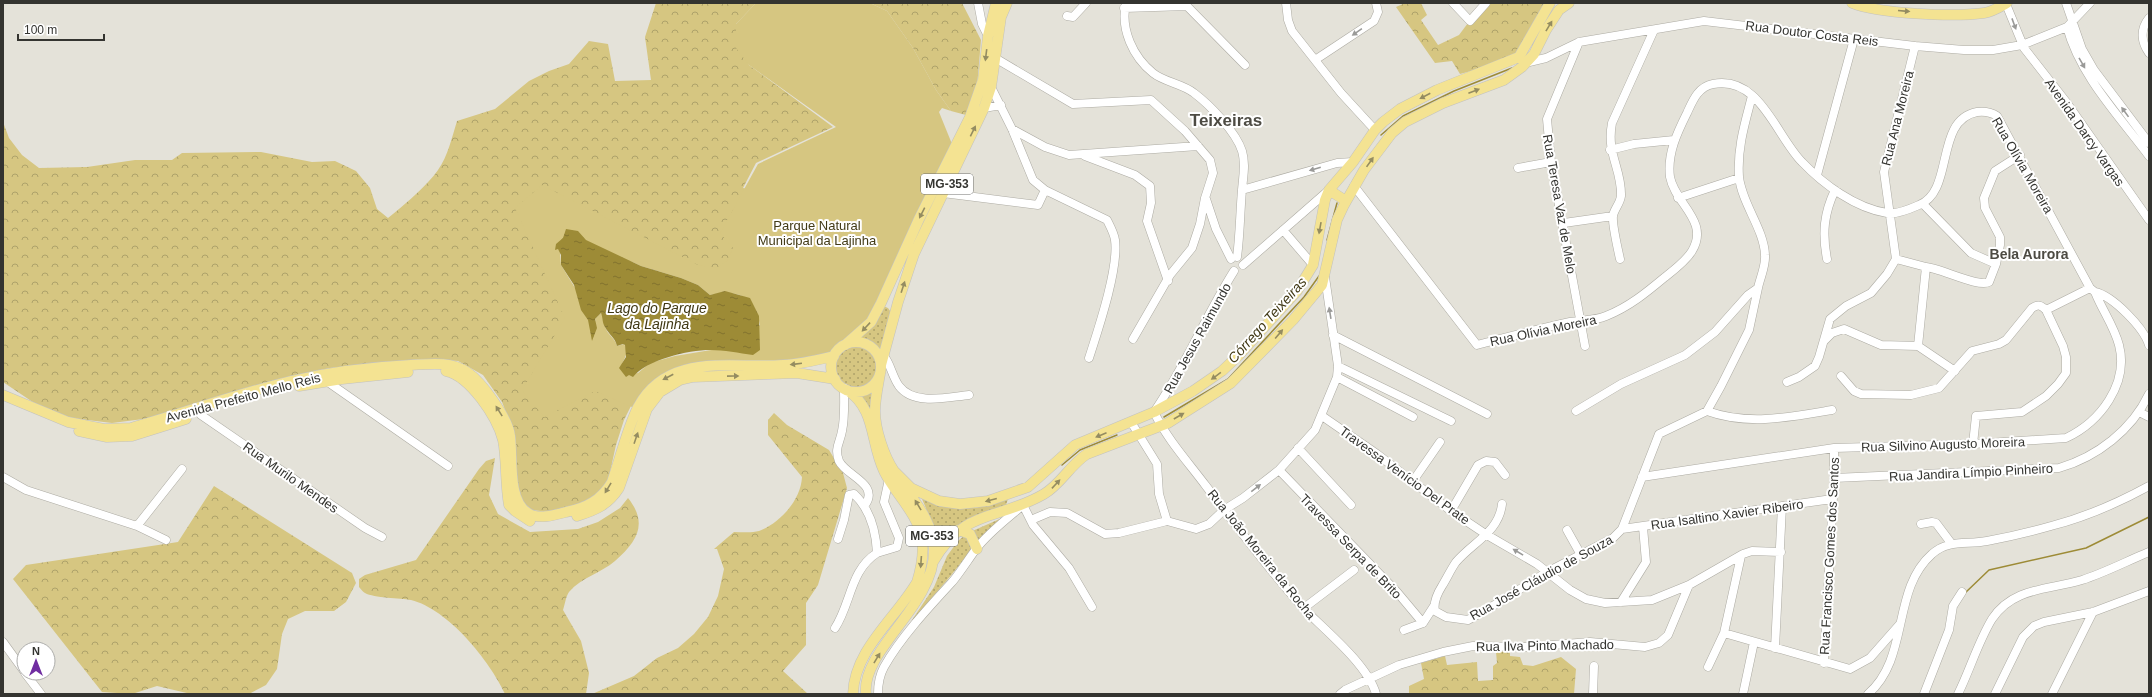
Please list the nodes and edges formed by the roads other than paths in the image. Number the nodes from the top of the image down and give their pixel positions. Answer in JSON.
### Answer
{"nodes":[{"id":1,"x":978,"y":3,"type":"edge"},
{"id":2,"x":996,"y":3,"type":"edge"},
{"id":3,"x":1007,"y":3,"type":"edge"},
{"id":4,"x":1086,"y":3,"type":"edge"},
{"id":5,"x":1286,"y":3,"type":"edge"},
{"id":6,"x":1376,"y":3,"type":"edge"},
{"id":7,"x":1453,"y":3,"type":"edge"},
{"id":8,"x":1486,"y":3,"type":"edge"},
{"id":9,"x":1550,"y":3,"type":"edge"},
{"id":10,"x":1569,"y":3,"type":"edge"},
{"id":11,"x":1852,"y":3,"type":"edge"},
{"id":12,"x":2006,"y":3,"type":"edge"},
{"id":13,"x":2066,"y":3,"type":"edge"},
{"id":14,"x":2090,"y":3,"type":"edge"},
{"id":15,"x":1185,"y":4,"type":"edge"},
{"id":16,"x":1125,"y":5,"type":"edge"},
{"id":17,"x":1067,"y":16,"type":"dead end"},
{"id":18,"x":2149,"y":18,"type":"edge"},
{"id":19,"x":2070,"y":25,"type":"junction"},
{"id":20,"x":1654,"y":30,"type":"junction"},
{"id":21,"x":988,"y":36,"type":"junction"},
{"id":22,"x":1854,"y":39,"type":"junction"},
{"id":23,"x":1579,"y":42,"type":"junction"},
{"id":24,"x":2022,"y":45,"type":"junction"},
{"id":25,"x":1915,"y":46,"type":"junction"},
{"id":26,"x":1551,"y":53,"type":"junction"},
{"id":27,"x":2149,"y":53,"type":"edge"},
{"id":28,"x":1534,"y":54,"type":"junction"},
{"id":29,"x":1523,"y":57,"type":"junction"},
{"id":30,"x":995,"y":58,"type":"junction"},
{"id":31,"x":1316,"y":60,"type":"junction"},
{"id":32,"x":1244,"y":66,"type":"dead end"},
{"id":33,"x":991,"y":87,"type":"junction"},
{"id":34,"x":1752,"y":96,"type":"junction"},
{"id":35,"x":1001,"y":105,"type":"junction"},
{"id":36,"x":984,"y":108,"type":"junction"},
{"id":37,"x":1012,"y":129,"type":"junction"},
{"id":38,"x":1375,"y":130,"type":"junction"},
{"id":39,"x":1674,"y":140,"type":"junction"},
{"id":40,"x":2149,"y":143,"type":"edge"},
{"id":41,"x":1198,"y":146,"type":"junction"},
{"id":42,"x":1379,"y":149,"type":"junction"},
{"id":43,"x":1610,"y":150,"type":"junction"},
{"id":44,"x":1083,"y":155,"type":"junction"},
{"id":45,"x":2020,"y":155,"type":"junction"},
{"id":46,"x":2149,"y":156,"type":"edge"},
{"id":47,"x":1353,"y":162,"type":"junction"},
{"id":48,"x":1551,"y":162,"type":"junction"},
{"id":49,"x":1518,"y":168,"type":"dead end"},
{"id":50,"x":1817,"y":175,"type":"junction"},
{"id":51,"x":1740,"y":178,"type":"junction"},
{"id":52,"x":1354,"y":186,"type":"junction"},
{"id":53,"x":1045,"y":190,"type":"junction"},
{"id":54,"x":1242,"y":190,"type":"junction"},
{"id":55,"x":1329,"y":190,"type":"junction"},
{"id":56,"x":1835,"y":190,"type":"junction"},
{"id":57,"x":942,"y":193,"type":"junction"},
{"id":58,"x":1205,"y":198,"type":"junction"},
{"id":59,"x":1678,"y":198,"type":"junction"},
{"id":60,"x":1346,"y":201,"type":"junction"},
{"id":61,"x":1923,"y":204,"type":"junction"},
{"id":62,"x":1888,"y":214,"type":"junction"},
{"id":63,"x":1613,"y":216,"type":"junction"},
{"id":64,"x":2149,"y":220,"type":"edge"},
{"id":65,"x":1564,"y":223,"type":"junction"},
{"id":66,"x":1284,"y":230,"type":"junction"},
{"id":67,"x":1234,"y":258,"type":"junction"},
{"id":68,"x":1620,"y":259,"type":"dead end"},
{"id":69,"x":1827,"y":259,"type":"dead end"},
{"id":70,"x":1896,"y":259,"type":"junction"},
{"id":71,"x":1996,"y":264,"type":"junction"},
{"id":72,"x":1242,"y":265,"type":"junction"},
{"id":73,"x":1313,"y":265,"type":"junction"},
{"id":74,"x":1926,"y":267,"type":"junction"},
{"id":75,"x":1234,"y":271,"type":"junction"},
{"id":76,"x":1324,"y":276,"type":"junction"},
{"id":77,"x":1168,"y":281,"type":"junction"},
{"id":78,"x":1758,"y":288,"type":"junction"},
{"id":79,"x":2092,"y":290,"type":"junction"},
{"id":80,"x":881,"y":303,"type":"junction"},
{"id":81,"x":2046,"y":310,"type":"junction"},
{"id":82,"x":895,"y":314,"type":"junction"},
{"id":83,"x":1580,"y":320,"type":"junction"},
{"id":84,"x":1333,"y":335,"type":"junction"},
{"id":85,"x":1133,"y":339,"type":"dead end"},
{"id":86,"x":1824,"y":340,"type":"junction"},
{"id":87,"x":846,"y":345,"type":"junction"},
{"id":88,"x":2149,"y":345,"type":"edge"},
{"id":89,"x":1585,"y":346,"type":"dead end"},
{"id":90,"x":1918,"y":346,"type":"junction"},
{"id":91,"x":834,"y":356,"type":"junction"},
{"id":92,"x":1089,"y":358,"type":"dead end"},
{"id":93,"x":882,"y":365,"type":"junction"},
{"id":94,"x":1338,"y":366,"type":"junction"},
{"id":95,"x":1955,"y":371,"type":"junction"},
{"id":96,"x":1841,"y":376,"type":"dead end"},
{"id":97,"x":325,"y":378,"type":"junction"},
{"id":98,"x":1337,"y":378,"type":"junction"},
{"id":99,"x":835,"y":380,"type":"junction"},
{"id":100,"x":1787,"y":382,"type":"dead end"},
{"id":101,"x":845,"y":389,"type":"junction"},
{"id":102,"x":2149,"y":394,"type":"edge"},
{"id":103,"x":3,"y":395,"type":"edge"},
{"id":104,"x":969,"y":395,"type":"dead end"},
{"id":105,"x":3,"y":402,"type":"edge"},
{"id":106,"x":1832,"y":410,"type":"dead end"},
{"id":107,"x":1576,"y":411,"type":"dead end"},
{"id":108,"x":199,"y":412,"type":"junction"},
{"id":109,"x":1154,"y":412,"type":"junction"},
{"id":110,"x":1704,"y":412,"type":"junction"},
{"id":111,"x":2139,"y":412,"type":"junction"},
{"id":112,"x":1486,"y":414,"type":"dead end"},
{"id":113,"x":1322,"y":416,"type":"junction"},
{"id":114,"x":1413,"y":417,"type":"dead end"},
{"id":115,"x":2149,"y":417,"type":"edge"},
{"id":116,"x":1451,"y":421,"type":"dead end"},
{"id":117,"x":1131,"y":422,"type":"junction"},
{"id":118,"x":1161,"y":426,"type":"junction"},
{"id":119,"x":1139,"y":435,"type":"junction"},
{"id":120,"x":1440,"y":442,"type":"dead end"},
{"id":121,"x":1973,"y":444,"type":"junction"},
{"id":122,"x":1298,"y":448,"type":"junction"},
{"id":123,"x":1834,"y":448,"type":"junction"},
{"id":124,"x":448,"y":466,"type":"dead end"},
{"id":125,"x":182,"y":469,"type":"dead end"},
{"id":126,"x":1048,"y":469,"type":"junction"},
{"id":127,"x":1279,"y":470,"type":"junction"},
{"id":128,"x":891,"y":475,"type":"junction"},
{"id":129,"x":1505,"y":475,"type":"dead end"},
{"id":130,"x":3,"y":477,"type":"edge"},
{"id":131,"x":1642,"y":477,"type":"junction"},
{"id":132,"x":1834,"y":478,"type":"junction"},
{"id":133,"x":1413,"y":481,"type":"junction"},
{"id":134,"x":2149,"y":486,"type":"edge"},
{"id":135,"x":1832,"y":499,"type":"junction"},
{"id":136,"x":1502,"y":504,"type":"dead end"},
{"id":137,"x":865,"y":505,"type":"junction"},
{"id":138,"x":1023,"y":505,"type":"junction"},
{"id":139,"x":1352,"y":505,"type":"dead end"},
{"id":140,"x":1782,"y":506,"type":"junction"},
{"id":141,"x":1224,"y":510,"type":"junction"},
{"id":142,"x":1451,"y":511,"type":"junction"},
{"id":143,"x":1007,"y":514,"type":"junction"},
{"id":144,"x":1031,"y":520,"type":"junction"},
{"id":145,"x":1167,"y":522,"type":"junction"},
{"id":146,"x":1921,"y":524,"type":"dead end"},
{"id":147,"x":137,"y":526,"type":"junction"},
{"id":148,"x":1643,"y":527,"type":"junction"},
{"id":149,"x":1622,"y":529,"type":"junction"},
{"id":150,"x":959,"y":530,"type":"junction"},
{"id":151,"x":1567,"y":530,"type":"dead end"},
{"id":152,"x":1487,"y":535,"type":"junction"},
{"id":153,"x":382,"y":537,"type":"dead end"},
{"id":154,"x":838,"y":539,"type":"dead end"},
{"id":155,"x":166,"y":540,"type":"dead end"},
{"id":156,"x":1950,"y":543,"type":"junction"},
{"id":157,"x":977,"y":549,"type":"junction"},
{"id":158,"x":1781,"y":552,"type":"junction"},
{"id":159,"x":2149,"y":552,"type":"edge"},
{"id":160,"x":877,"y":553,"type":"junction"},
{"id":161,"x":1581,"y":555,"type":"junction"},
{"id":162,"x":1741,"y":556,"type":"junction"},
{"id":163,"x":932,"y":562,"type":"junction"},
{"id":164,"x":1354,"y":570,"type":"dead end"},
{"id":165,"x":1547,"y":572,"type":"junction"},
{"id":166,"x":1688,"y":585,"type":"junction"},
{"id":167,"x":2149,"y":591,"type":"edge"},
{"id":168,"x":1962,"y":592,"type":"dead end"},
{"id":169,"x":1621,"y":602,"type":"junction"},
{"id":170,"x":1092,"y":607,"type":"dead end"},
{"id":171,"x":1304,"y":608,"type":"junction"},
{"id":172,"x":1435,"y":609,"type":"junction"},
{"id":173,"x":2093,"y":612,"type":"junction"},
{"id":174,"x":1422,"y":623,"type":"junction"},
{"id":175,"x":1901,"y":623,"type":"junction"},
{"id":176,"x":835,"y":628,"type":"dead end"},
{"id":177,"x":1404,"y":630,"type":"dead end"},
{"id":178,"x":1724,"y":633,"type":"junction"},
{"id":179,"x":3,"y":642,"type":"edge"},
{"id":180,"x":1754,"y":642,"type":"junction"},
{"id":181,"x":1775,"y":648,"type":"junction"},
{"id":182,"x":16,"y":660,"type":"edge"},
{"id":183,"x":1824,"y":663,"type":"junction"},
{"id":184,"x":1594,"y":666,"type":"dead end"},
{"id":185,"x":1708,"y":667,"type":"dead end"},
{"id":186,"x":1369,"y":678,"type":"junction"},
{"id":187,"x":31,"y":681,"type":"edge"},
{"id":188,"x":40,"y":694,"type":"edge"},
{"id":189,"x":853,"y":694,"type":"edge"},
{"id":190,"x":866,"y":694,"type":"edge"},
{"id":191,"x":878,"y":694,"type":"edge"},
{"id":192,"x":1340,"y":694,"type":"edge"},
{"id":193,"x":1376,"y":694,"type":"edge"},
{"id":194,"x":1593,"y":694,"type":"edge"},
{"id":195,"x":1743,"y":694,"type":"edge"},
{"id":196,"x":1868,"y":694,"type":"edge"},
{"id":197,"x":1924,"y":694,"type":"edge"},
{"id":198,"x":1958,"y":694,"type":"edge"},
{"id":199,"x":1995,"y":694,"type":"edge"},
{"id":200,"x":2052,"y":694,"type":"edge"}],
"edges":[{"from":1,"to":21,"type":"street"},
{"from":2,"to":21,"type":"main road","number":"MG-353"},
{"from":3,"to":30,"type":"main road","number":"MG-353"},
{"from":4,"to":17,"type":"street"},
{"from":5,"to":31,"type":"street"},
{"from":6,"to":31,"type":"street","one_way":true},
{"from":7,"to":8,"type":"street"},
{"from":9,"to":29,"type":"main road"},
{"from":28,"to":10,"type":"main road","one_way":true},
{"from":11,"to":12,"type":"main road","one_way":true},
{"from":12,"to":24,"type":"street","name":"Avenida Darcy Vargas","one_way":true},
{"from":13,"to":19,"type":"street"},
{"from":14,"to":19,"type":"street"},
{"from":15,"to":16,"type":"street"},
{"from":15,"to":32,"type":"street"},
{"from":16,"to":54,"type":"street"},
{"from":18,"to":27,"type":"street"},
{"from":19,"to":24,"type":"street","name":"Rua Doutor Costa Reis"},
{"from":40,"to":19,"type":"street","one_way":true},
{"from":19,"to":46,"type":"street","one_way":true},
{"from":20,"to":22,"type":"street","name":"Rua Doutor Costa Reis"},
{"from":20,"to":23,"type":"street","name":"Rua Doutor Costa Reis"},
{"from":20,"to":43,"type":"street"},
{"from":21,"to":80,"type":"main road","number":"MG-353","one_way":true},
{"from":22,"to":25,"type":"street","name":"Rua Doutor Costa Reis"},
{"from":22,"to":50,"type":"street"},
{"from":23,"to":26,"type":"street","name":"Rua Doutor Costa Reis"},
{"from":23,"to":48,"type":"street","name":"Rua Teresa Vaz de Melo"},
{"from":24,"to":25,"type":"street","name":"Rua Doutor Costa Reis"},
{"from":24,"to":64,"type":"street","name":"Avenida Darcy Vargas"},
{"from":25,"to":62,"type":"street","name":"Rua Ana Moreira"},
{"from":26,"to":28,"type":"street","name":"Rua Doutor Costa Reis"},
{"from":26,"to":29,"type":"street","name":"Rua Doutor Costa Reis"},
{"from":28,"to":29,"type":"main road"},
{"from":29,"to":38,"type":"main road","one_way":true},
{"from":42,"to":29,"type":"main road","one_way":true},
{"from":30,"to":33,"type":"main road","number":"MG-353"},
{"from":30,"to":41,"type":"street"},
{"from":31,"to":38,"type":"street"},
{"from":33,"to":35,"type":"street"},
{"from":33,"to":36,"type":"main road","number":"MG-353"},
{"from":34,"to":39,"type":"street","name":"Rua Olívia Moreira"},
{"from":34,"to":50,"type":"street","name":"Rua Olívia Moreira"},
{"from":34,"to":51,"type":"street"},
{"from":35,"to":36,"type":"street"},
{"from":35,"to":37,"type":"street"},
{"from":57,"to":36,"type":"main road","number":"MG-353","one_way":true},
{"from":37,"to":44,"type":"street"},
{"from":37,"to":53,"type":"street"},
{"from":38,"to":42,"type":"main road"},
{"from":38,"to":47,"type":"main road"},
{"from":39,"to":43,"type":"street"},
{"from":39,"to":59,"type":"street","name":"Rua Olívia Moreira"},
{"from":41,"to":44,"type":"street"},
{"from":41,"to":58,"type":"street"},
{"from":52,"to":42,"type":"main road","one_way":true},
{"from":43,"to":63,"type":"street"},
{"from":44,"to":77,"type":"street"},
{"from":45,"to":61,"type":"street","name":"Rua Olívia Moreira"},
{"from":45,"to":71,"type":"street"},
{"from":45,"to":79,"type":"street","name":"Rua Olívia Moreira"},
{"from":47,"to":52,"type":"main road"},
{"from":47,"to":54,"type":"street","one_way":true},
{"from":47,"to":55,"type":"main road"},
{"from":48,"to":49,"type":"street"},
{"from":48,"to":65,"type":"street","name":"Rua Teresa Vaz de Melo"},
{"from":50,"to":56,"type":"street","name":"Rua Olívia Moreira"},
{"from":51,"to":59,"type":"street"},
{"from":51,"to":78,"type":"street"},
{"from":52,"to":60,"type":"main road"},
{"from":52,"to":83,"type":"street","name":"Rua Olívia Moreira"},
{"from":53,"to":57,"type":"street"},
{"from":53,"to":92,"type":"street"},
{"from":54,"to":67,"type":"street"},
{"from":55,"to":60,"type":"main road"},
{"from":55,"to":66,"type":"street"},
{"from":55,"to":73,"type":"main road","one_way":true},
{"from":56,"to":62,"type":"street","name":"Rua Olívia Moreira"},
{"from":56,"to":69,"type":"street"},
{"from":82,"to":57,"type":"main road","number":"MG-353","one_way":true},
{"from":58,"to":67,"type":"street"},
{"from":58,"to":77,"type":"street"},
{"from":59,"to":83,"type":"street","name":"Rua Olívia Moreira"},
{"from":60,"to":76,"type":"main road"},
{"from":61,"to":62,"type":"street"},
{"from":61,"to":71,"type":"street"},
{"from":62,"to":70,"type":"street","name":"Rua Ana Moreira"},
{"from":63,"to":65,"type":"street"},
{"from":63,"to":68,"type":"street"},
{"from":65,"to":83,"type":"street","name":"Rua Teresa Vaz de Melo"},
{"from":66,"to":72,"type":"street"},
{"from":66,"to":73,"type":"street"},
{"from":67,"to":72,"type":"street"},
{"from":67,"to":75,"type":"street"},
{"from":70,"to":74,"type":"street"},
{"from":70,"to":86,"type":"street"},
{"from":71,"to":74,"type":"street"},
{"from":72,"to":75,"type":"street"},
{"from":73,"to":109,"type":"main road","one_way":true},
{"from":74,"to":90,"type":"street"},
{"from":75,"to":109,"type":"street","name":"Rua Jesus Raimundo"},
{"from":84,"to":76,"type":"street","one_way":true},
{"from":118,"to":76,"type":"main road","one_way":true},
{"from":77,"to":85,"type":"street"},
{"from":78,"to":107,"type":"street"},
{"from":78,"to":110,"type":"street"},
{"from":79,"to":81,"type":"street"},
{"from":79,"to":88,"type":"street"},
{"from":79,"to":121,"type":"street","name":"Rua Silvino Augusto Moreira"},
{"from":80,"to":82,"type":"main road"},
{"from":80,"to":87,"type":"main road","number":"MG-353","one_way":true},
{"from":81,"to":95,"type":"street"},
{"from":81,"to":121,"type":"street"},
{"from":82,"to":93,"type":"main road","number":"MG-353"},
{"from":83,"to":89,"type":"street","name":"Rua Teresa Vaz de Melo"},
{"from":84,"to":94,"type":"street"},
{"from":84,"to":112,"type":"street"},
{"from":86,"to":90,"type":"street"},
{"from":86,"to":100,"type":"street"},
{"from":87,"to":91,"type":"main road","number":"MG-353"},
{"from":87,"to":93,"type":"main road"},
{"from":90,"to":95,"type":"street"},
{"from":91,"to":97,"type":"main road","name":"Avenida Prefeito Mello Reis","one_way":true},
{"from":91,"to":99,"type":"main road"},
{"from":93,"to":101,"type":"main road","number":"MG-353"},
{"from":93,"to":104,"type":"street"},
{"from":93,"to":128,"type":"main road","number":"MG-353"},
{"from":94,"to":98,"type":"street"},
{"from":94,"to":116,"type":"street"},
{"from":95,"to":96,"type":"street"},
{"from":97,"to":99,"type":"main road","name":"Avenida Prefeito Mello Reis","one_way":true},
{"from":97,"to":108,"type":"main road","name":"Avenida Prefeito Mello Reis"},
{"from":97,"to":124,"type":"street"},
{"from":98,"to":113,"type":"street"},
{"from":98,"to":114,"type":"street"},
{"from":99,"to":101,"type":"main road","number":"MG-353"},
{"from":101,"to":128,"type":"main road","number":"MG-353"},
{"from":101,"to":137,"type":"street"},
{"from":102,"to":111,"type":"street","name":"Rua Jandira Límpio Pinheiro"},
{"from":103,"to":108,"type":"main road","name":"Avenida Prefeito Mello Reis"},
{"from":105,"to":108,"type":"main road","name":"Avenida Prefeito Mello Reis"},
{"from":106,"to":110,"type":"street"},
{"from":108,"to":153,"type":"street","name":"Rua Murilo Mendes"},
{"from":109,"to":117,"type":"main road"},
{"from":109,"to":118,"type":"street"},
{"from":110,"to":131,"type":"street"},
{"from":111,"to":115,"type":"street"},
{"from":111,"to":132,"type":"street","name":"Rua Jandira Límpio Pinheiro"},
{"from":113,"to":122,"type":"street"},
{"from":113,"to":133,"type":"street","name":"Travessa Venício Del Prate"},
{"from":117,"to":119,"type":"street"},
{"from":117,"to":126,"type":"main road","one_way":true},
{"from":118,"to":119,"type":"main road"},
{"from":118,"to":141,"type":"street","name":"Rua João Moreira da Rocha"},
{"from":138,"to":119,"type":"main road","one_way":true},
{"from":119,"to":145,"type":"street"},
{"from":120,"to":133,"type":"street"},
{"from":121,"to":123,"type":"street","name":"Rua Silvino Augusto Moreira"},
{"from":122,"to":127,"type":"street"},
{"from":122,"to":139,"type":"street"},
{"from":123,"to":131,"type":"street","name":"Rua Silvino Augusto Moreira"},
{"from":123,"to":132,"type":"street","name":"Rua Francisco Gomes dos Santos"},
{"from":125,"to":147,"type":"street"},
{"from":126,"to":128,"type":"main road","one_way":true},
{"from":126,"to":143,"type":"main road"},
{"from":141,"to":127,"type":"street","one_way":true},
{"from":127,"to":174,"type":"street","name":"Travessa Serpa de Brito"},
{"from":128,"to":160,"type":"street"},
{"from":163,"to":128,"type":"main road","number":"MG-353","one_way":true},
{"from":128,"to":189,"type":"main road","number":"MG-353","one_way":true},
{"from":129,"to":142,"type":"street"},
{"from":130,"to":147,"type":"street"},
{"from":131,"to":149,"type":"street"},
{"from":132,"to":135,"type":"street","name":"Rua Francisco Gomes dos Santos"},
{"from":133,"to":142,"type":"street","name":"Travessa Venício Del Prate"},
{"from":134,"to":156,"type":"street"},
{"from":135,"to":140,"type":"street","name":"Rua Isaltino Xavier Ribeiro"},
{"from":135,"to":183,"type":"street","name":"Rua Francisco Gomes dos Santos"},
{"from":136,"to":152,"type":"street"},
{"from":137,"to":154,"type":"street"},
{"from":137,"to":160,"type":"street"},
{"from":138,"to":143,"type":"main road"},
{"from":138,"to":144,"type":"street"},
{"from":140,"to":148,"type":"street","name":"Rua Isaltino Xavier Ribeiro"},
{"from":140,"to":158,"type":"street"},
{"from":141,"to":145,"type":"street"},
{"from":141,"to":171,"type":"street","name":"Rua João Moreira da Rocha"},
{"from":142,"to":152,"type":"street","name":"Travessa Venício Del Prate"},
{"from":143,"to":150,"type":"main road"},
{"from":143,"to":157,"type":"street"},
{"from":144,"to":145,"type":"street"},
{"from":144,"to":170,"type":"street"},
{"from":146,"to":156,"type":"street"},
{"from":147,"to":155,"type":"street"},
{"from":148,"to":149,"type":"street","name":"Rua Isaltino Xavier Ribeiro"},
{"from":148,"to":169,"type":"street"},
{"from":149,"to":161,"type":"street","name":"Rua José Cláudio de Souza"},
{"from":150,"to":157,"type":"main road"},
{"from":150,"to":163,"type":"main road"},
{"from":151,"to":161,"type":"street"},
{"from":165,"to":152,"type":"street","one_way":true},
{"from":152,"to":172,"type":"street"},
{"from":156,"to":175,"type":"street"},
{"from":157,"to":191,"type":"street"},
{"from":158,"to":162,"type":"street"},
{"from":158,"to":181,"type":"street"},
{"from":159,"to":198,"type":"street"},
{"from":160,"to":176,"type":"street"},
{"from":161,"to":165,"type":"street","name":"Rua José Cláudio de Souza"},
{"from":162,"to":166,"type":"street"},
{"from":162,"to":178,"type":"street"},
{"from":190,"to":163,"type":"main road","number":"MG-353","one_way":true},
{"from":164,"to":171,"type":"street"},
{"from":165,"to":169,"type":"street"},
{"from":165,"to":172,"type":"street","name":"Rua José Cláudio de Souza"},
{"from":166,"to":169,"type":"street"},
{"from":166,"to":186,"type":"street","name":"Rua Ilva Pinto Machado"},
{"from":167,"to":173,"type":"street"},
{"from":168,"to":197,"type":"street"},
{"from":171,"to":186,"type":"street","name":"Rua João Moreira da Rocha"},
{"from":172,"to":174,"type":"street"},
{"from":173,"to":199,"type":"street"},
{"from":173,"to":200,"type":"street"},
{"from":174,"to":177,"type":"street"},
{"from":175,"to":183,"type":"street"},
{"from":175,"to":196,"type":"street"},
{"from":178,"to":180,"type":"street"},
{"from":178,"to":185,"type":"street"},
{"from":179,"to":182,"type":"street"},
{"from":180,"to":181,"type":"street"},
{"from":180,"to":195,"type":"street"},
{"from":181,"to":183,"type":"street"},
{"from":184,"to":194,"type":"street"},
{"from":186,"to":192,"type":"street","name":"Rua Ilva Pinto Machado"},
{"from":186,"to":193,"type":"street","name":"Rua João Moreira da Rocha"},
{"from":187,"to":188,"type":"street"}]}
